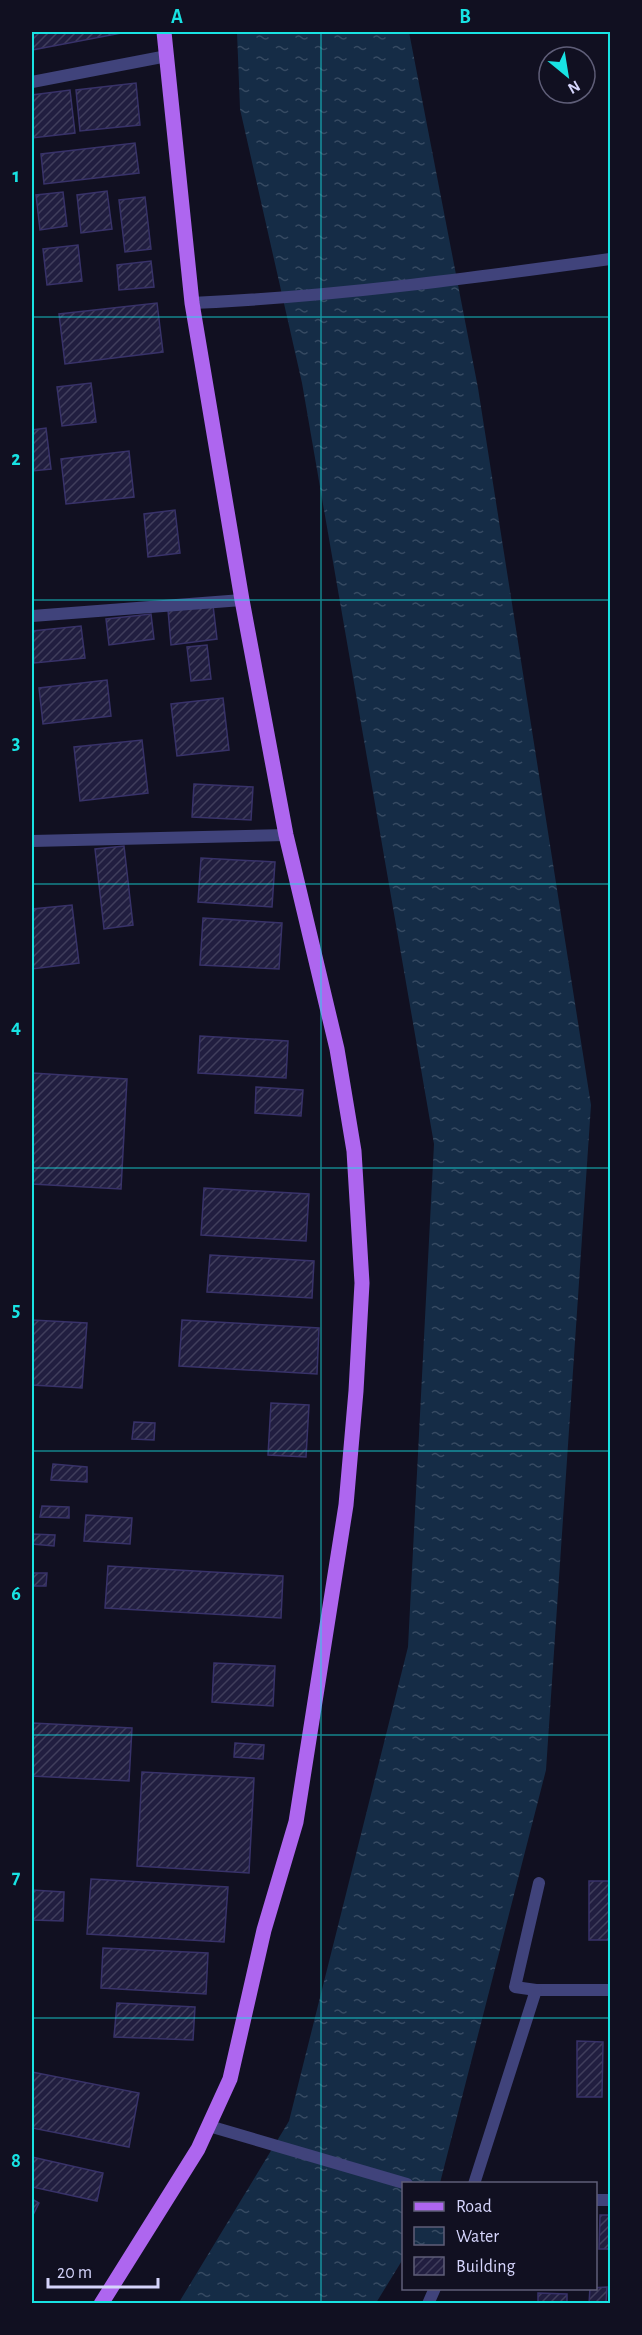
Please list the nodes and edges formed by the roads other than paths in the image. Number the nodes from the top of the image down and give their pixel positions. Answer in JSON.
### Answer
{"nodes":[{"id":1,"x":164,"y":32,"type":"edge"},
{"id":2,"x":167,"y":56,"type":"junction"},
{"id":3,"x":32,"y":82,"type":"edge"},
{"id":4,"x":610,"y":259,"type":"edge"},
{"id":5,"x":192,"y":303,"type":"junction"},
{"id":6,"x":242,"y":600,"type":"junction"},
{"id":7,"x":32,"y":616,"type":"edge"},
{"id":8,"x":286,"y":835,"type":"junction"},
{"id":9,"x":32,"y":841,"type":"edge"},
{"id":10,"x":539,"y":1883,"type":"dead end"},
{"id":11,"x":536,"y":1990,"type":"junction"},
{"id":12,"x":610,"y":1990,"type":"edge"},
{"id":13,"x":209,"y":2126,"type":"junction"},
{"id":14,"x":402,"y":2182,"type":"edge"},
{"id":15,"x":475,"y":2182,"type":"edge"},
{"id":16,"x":435,"y":2290,"type":"edge"},
{"id":17,"x":101,"y":2304,"type":"edge"},
{"id":18,"x":428,"y":2304,"type":"edge"}],
"edges":[{"from":1,"to":2,"type":"main road"},
{"from":2,"to":3,"type":"street"},
{"from":2,"to":5,"type":"main road"},
{"from":4,"to":5,"type":"street"},
{"from":5,"to":6,"type":"main road"},
{"from":6,"to":7,"type":"street"},
{"from":6,"to":8,"type":"main road"},
{"from":8,"to":9,"type":"street"},
{"from":8,"to":13,"type":"main road"},
{"from":10,"to":11,"type":"street"},
{"from":11,"to":12,"type":"street"},
{"from":11,"to":15,"type":"street"},
{"from":13,"to":14,"type":"street"},
{"from":13,"to":17,"type":"main road"},
{"from":16,"to":18,"type":"street"}]}
